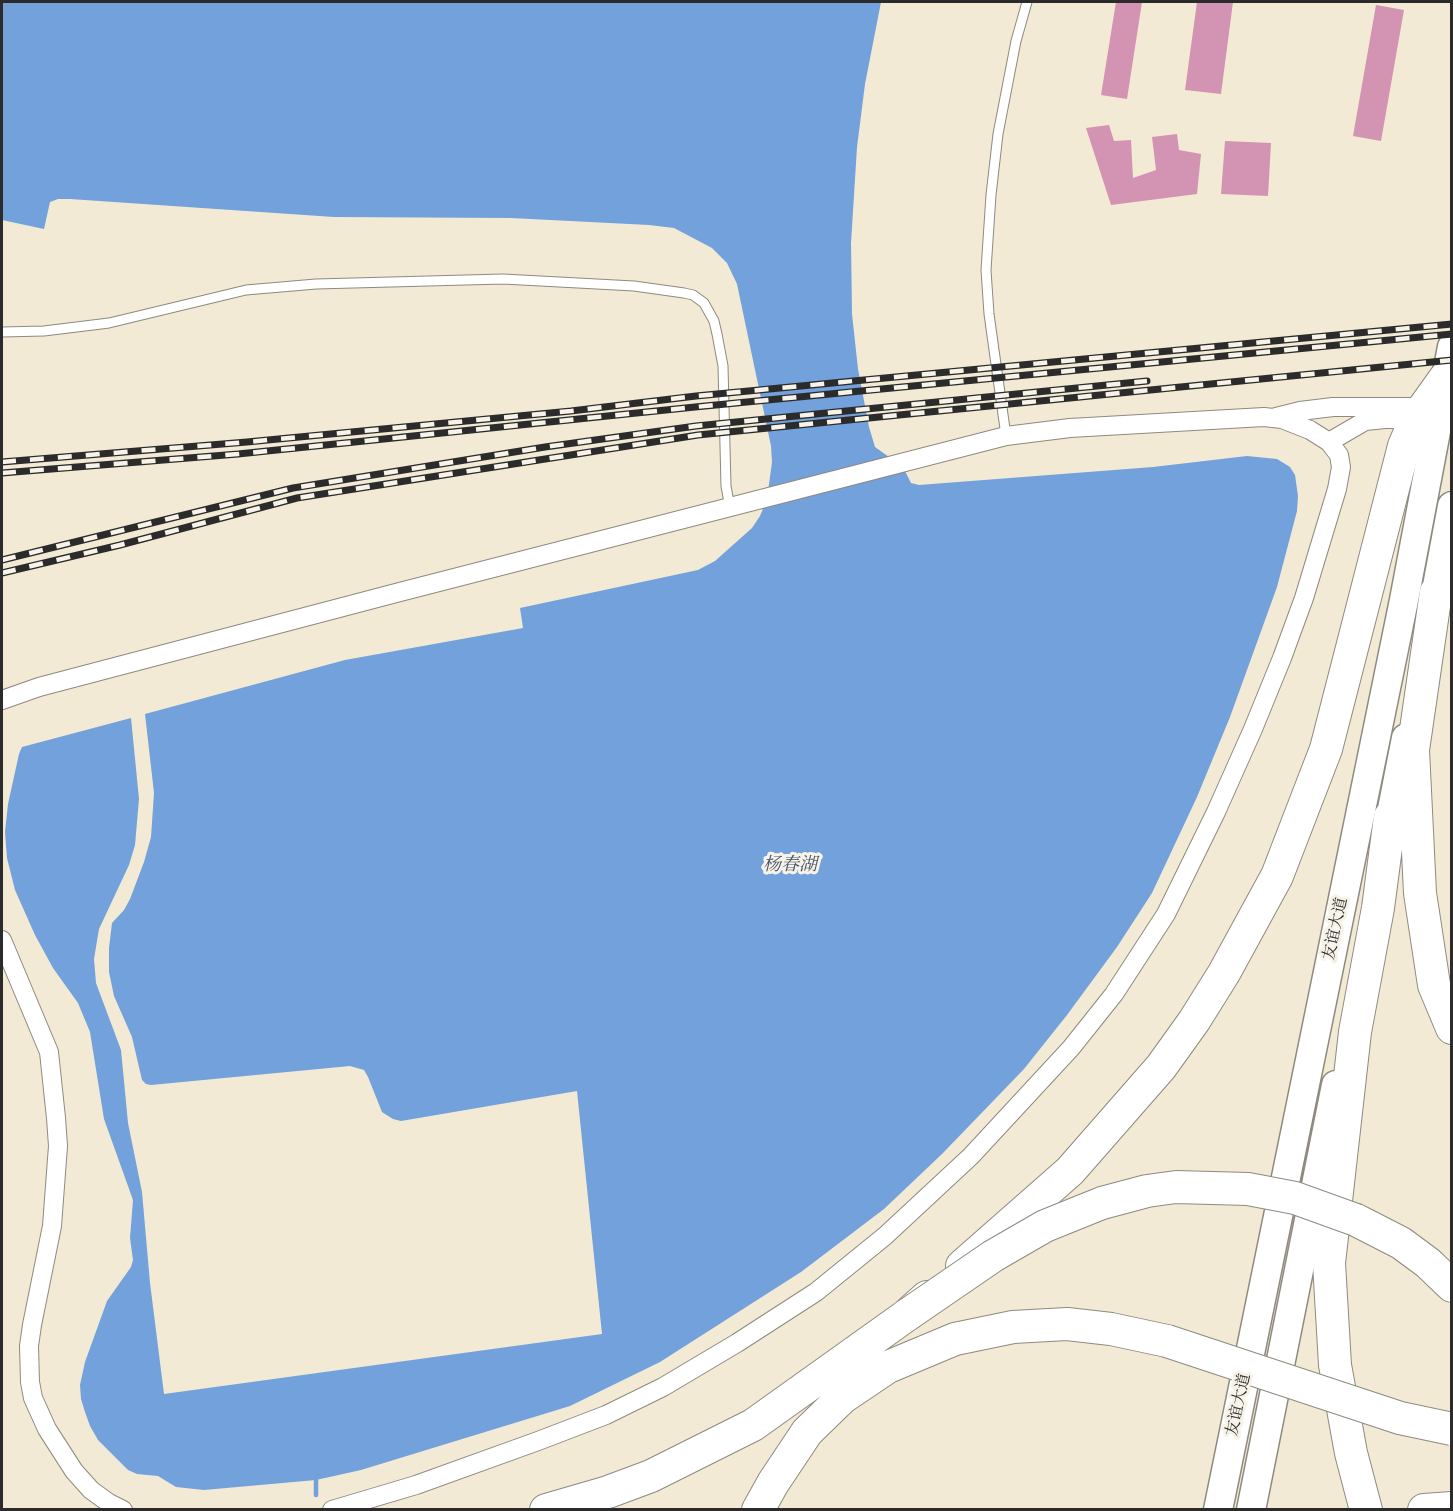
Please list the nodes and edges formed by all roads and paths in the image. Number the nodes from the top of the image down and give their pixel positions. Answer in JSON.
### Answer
{"nodes":[{"id":1,"x":1027,"y":2,"type":"edge"},
{"id":2,"x":2,"y":332,"type":"edge"},
{"id":3,"x":1452,"y":347,"type":"edge"},
{"id":4,"x":1444,"y":378,"type":"junction"},
{"id":5,"x":1419,"y":414,"type":"junction"},
{"id":6,"x":1274,"y":418,"type":"junction"},
{"id":7,"x":1006,"y":436,"type":"junction"},
{"id":8,"x":1329,"y":442,"type":"junction"},
{"id":9,"x":1452,"y":506,"type":"edge"},
{"id":10,"x":733,"y":507,"type":"junction"},
{"id":11,"x":1448,"y":550,"type":"edge"},
{"id":12,"x":1436,"y":592,"type":"junction"},
{"id":13,"x":2,"y":700,"type":"edge"},
{"id":14,"x":1390,"y":817,"type":"junction"},
{"id":15,"x":2,"y":940,"type":"edge"},
{"id":16,"x":1452,"y":1028,"type":"edge"},
{"id":17,"x":1452,"y":1286,"type":"edge"},
{"id":18,"x":907,"y":1316,"type":"junction"},
{"id":19,"x":1452,"y":1429,"type":"edge"},
{"id":20,"x":1452,"y":1508,"type":"edge"},
{"id":21,"x":123,"y":1509,"type":"edge"},
{"id":22,"x":332,"y":1509,"type":"edge"},
{"id":23,"x":546,"y":1509,"type":"edge"},
{"id":24,"x":758,"y":1509,"type":"edge"},
{"id":25,"x":1218,"y":1509,"type":"edge"},
{"id":26,"x":1251,"y":1509,"type":"edge"},
{"id":27,"x":1366,"y":1509,"type":"edge"},
{"id":28,"x":1424,"y":1509,"type":"edge"}],
"edges":[{"from":1,"to":7,"type":"lane"},
{"from":2,"to":10,"type":"lane"},
{"from":3,"to":4,"type":"main road","name":"友谊大道"},
{"from":4,"to":5,"type":"highway"},
{"from":4,"to":25,"type":"main road","name":"友谊大道"},
{"from":5,"to":6,"type":"street"},
{"from":5,"to":8,"type":"street"},
{"from":5,"to":18,"type":"highway","bridge":true},
{"from":6,"to":7,"type":"street"},
{"from":6,"to":8,"type":"street"},
{"from":7,"to":10,"type":"street"},
{"from":8,"to":22,"type":"street"},
{"from":9,"to":11,"type":"main road","name":"友谊大道"},
{"from":10,"to":13,"type":"street"},
{"from":11,"to":12,"type":"main road","name":"友谊大道"},
{"from":12,"to":14,"type":"main road","name":"友谊大道"},
{"from":12,"to":16,"type":"highway"},
{"from":14,"to":26,"type":"main road","name":"友谊大道"},
{"from":14,"to":27,"type":"highway"},
{"from":15,"to":21,"type":"street"},
{"from":17,"to":18,"type":"highway","bridge":true},
{"from":18,"to":23,"type":"highway"},
{"from":19,"to":24,"type":"highway","bridge":true},
{"from":20,"to":28,"type":"highway"}]}
